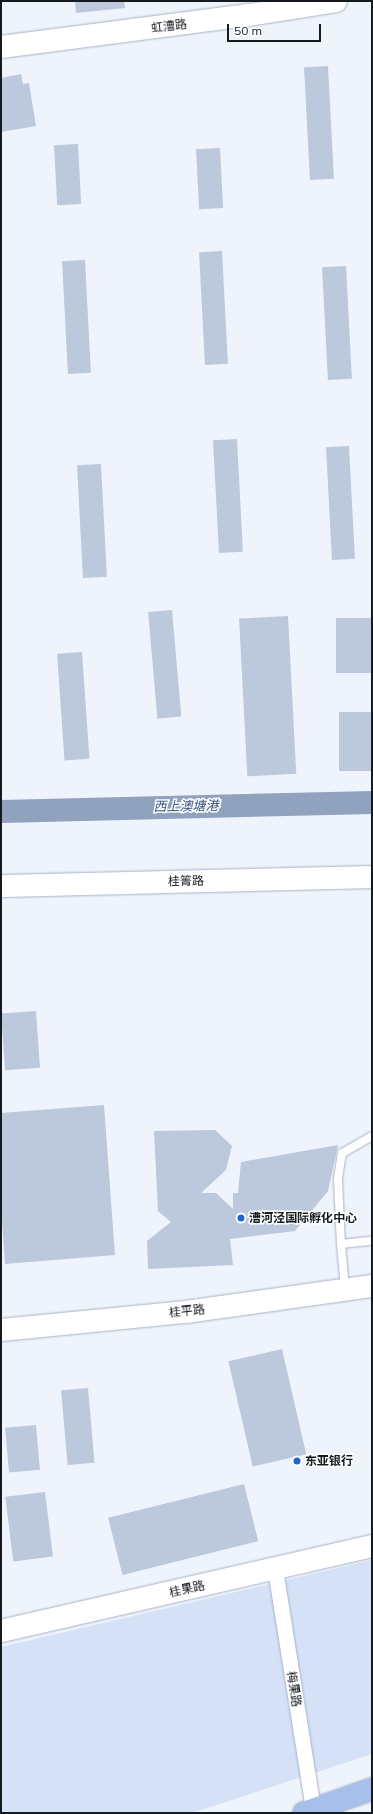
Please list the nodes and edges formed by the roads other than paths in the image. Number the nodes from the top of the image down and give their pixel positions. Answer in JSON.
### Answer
{"nodes":[{"id":1,"x":336,"y":1,"type":"edge"},
{"id":2,"x":1,"y":47,"type":"edge"},
{"id":3,"x":372,"y":877,"type":"edge"},
{"id":4,"x":1,"y":886,"type":"edge"},
{"id":5,"x":372,"y":1136,"type":"edge"},
{"id":6,"x":372,"y":1241,"type":"edge"},
{"id":7,"x":341,"y":1244,"type":"junction"},
{"id":8,"x":372,"y":1286,"type":"edge"},
{"id":9,"x":346,"y":1290,"type":"junction"},
{"id":10,"x":1,"y":1330,"type":"edge"},
{"id":11,"x":372,"y":1546,"type":"edge"},
{"id":12,"x":275,"y":1569,"type":"junction"},
{"id":13,"x":1,"y":1632,"type":"edge"},
{"id":14,"x":372,"y":1789,"type":"edge"},
{"id":15,"x":308,"y":1811,"type":"edge"}],
"edges":[{"from":1,"to":2,"type":"street","name":"虹漕路"},
{"from":3,"to":4,"type":"street","name":"桂箐路"},
{"from":5,"to":7,"type":"lane"},
{"from":6,"to":7,"type":"lane"},
{"from":7,"to":9,"type":"lane"},
{"from":8,"to":9,"type":"street","name":"桂平路"},
{"from":9,"to":10,"type":"street","name":"桂平路"},
{"from":11,"to":12,"type":"street","name":"桂果路"},
{"from":12,"to":13,"type":"street","name":"桂果路"},
{"from":12,"to":15,"type":"street","name":"梅果路"},
{"from":14,"to":15,"type":"main road"}]}
